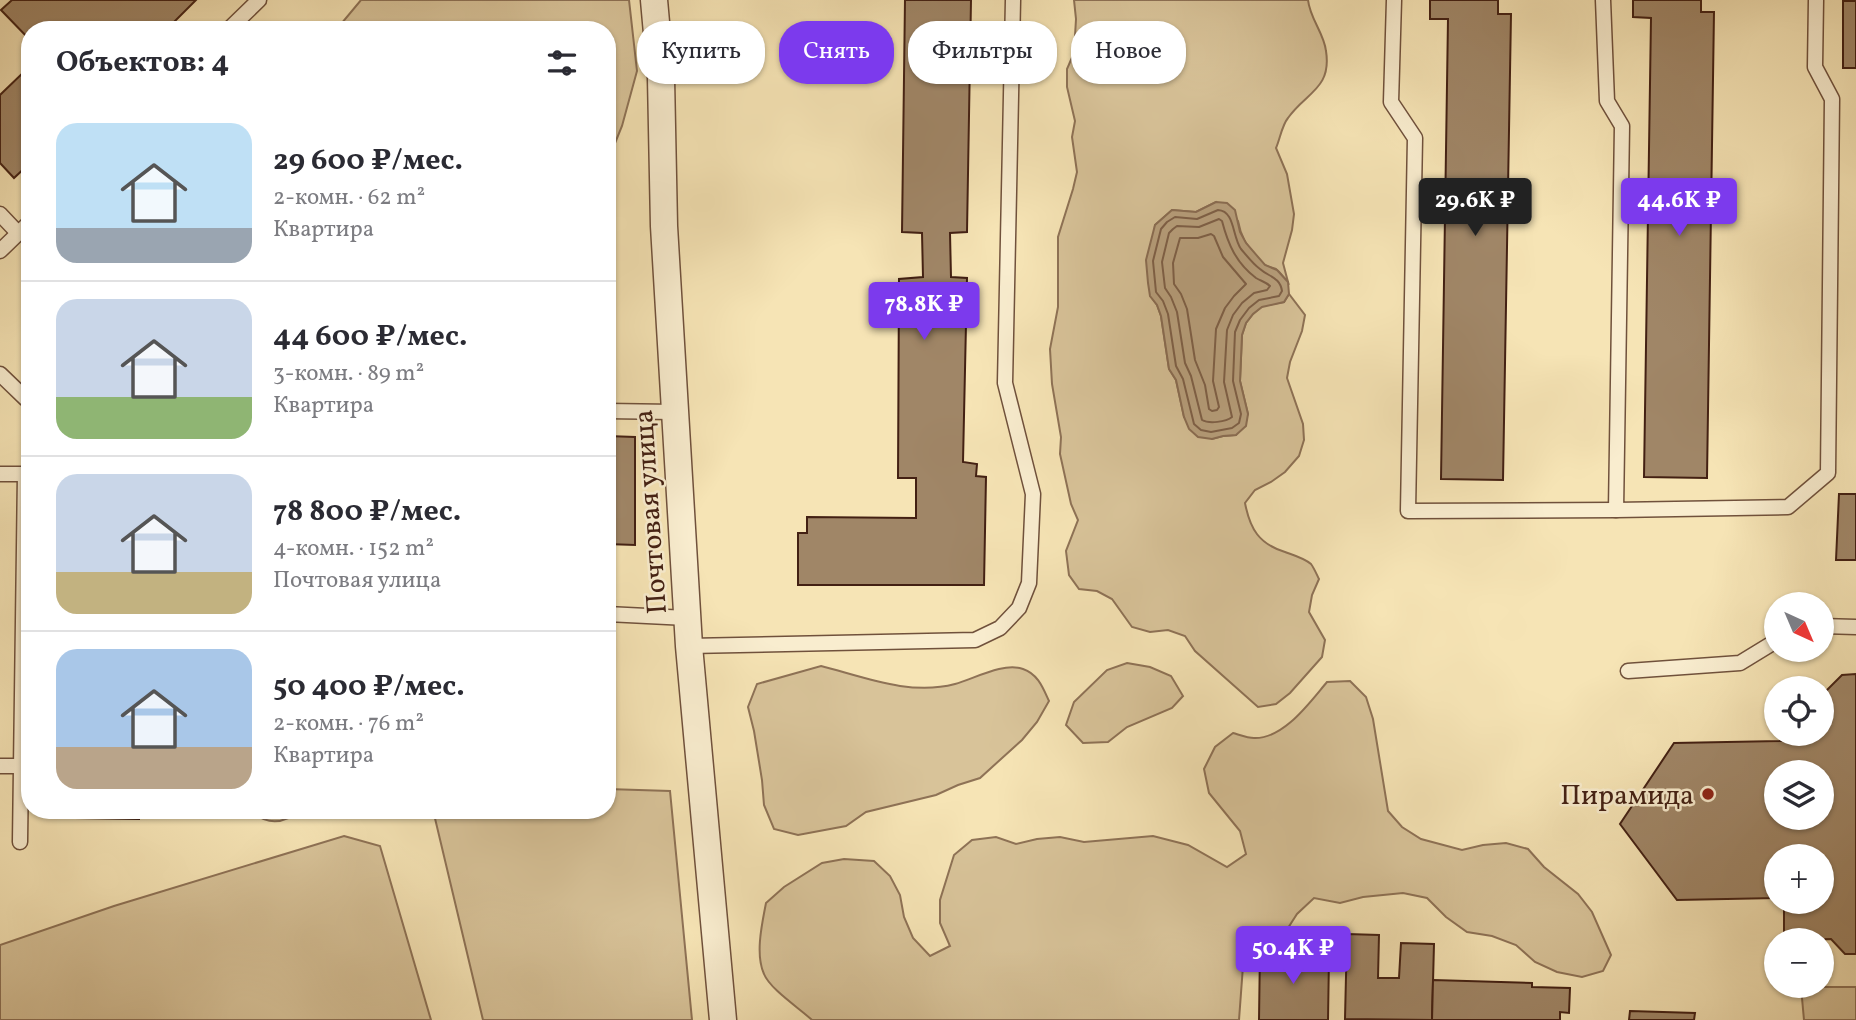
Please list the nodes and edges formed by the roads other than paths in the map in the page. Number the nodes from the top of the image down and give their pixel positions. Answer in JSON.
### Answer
{"nodes":[{"id":1,"x":259,"y":0,"type":"edge"},
{"id":2,"x":654,"y":0,"type":"edge"},
{"id":3,"x":1013,"y":0,"type":"edge"},
{"id":4,"x":1394,"y":0,"type":"edge"},
{"id":5,"x":1603,"y":0,"type":"edge"},
{"id":6,"x":1816,"y":0,"type":"edge"},
{"id":7,"x":237,"y":21,"type":"edge"},
{"id":8,"x":0,"y":214,"type":"edge"},
{"id":9,"x":21,"y":230,"type":"edge"},
{"id":10,"x":18,"y":233,"type":"junction"},
{"id":11,"x":0,"y":251,"type":"edge"},
{"id":12,"x":0,"y":374,"type":"edge"},
{"id":13,"x":21,"y":394,"type":"edge"},
{"id":14,"x":616,"y":411,"type":"edge"},
{"id":15,"x":674,"y":412,"type":"junction"},
{"id":16,"x":0,"y":474,"type":"edge"},
{"id":17,"x":21,"y":474,"type":"edge"},
{"id":18,"x":1616,"y":510,"type":"junction"},
{"id":19,"x":616,"y":614,"type":"edge"},
{"id":20,"x":687,"y":618,"type":"junction"},
{"id":21,"x":1834,"y":626,"type":"edge"},
{"id":22,"x":1856,"y":627,"type":"edge"},
{"id":23,"x":688,"y":646,"type":"junction"},
{"id":24,"x":1764,"y":649,"type":"edge"},
{"id":25,"x":1628,"y":671,"type":"dead end"},
{"id":26,"x":0,"y":766,"type":"edge"},
{"id":27,"x":21,"y":766,"type":"joint"},
{"id":28,"x":20,"y":842,"type":"dead end"},
{"id":29,"x":723,"y":1020,"type":"edge"}],
"edges":[{"from":1,"to":7,"type":"lane"},
{"from":2,"to":15,"type":"street","name":"Почтовая улица"},
{"from":3,"to":23,"type":"lane"},
{"from":4,"to":18,"type":"lane"},
{"from":5,"to":18,"type":"lane"},
{"from":6,"to":18,"type":"lane"},
{"from":8,"to":10,"type":"lane"},
{"from":9,"to":10,"type":"lane"},
{"from":10,"to":11,"type":"lane"},
{"from":12,"to":13,"type":"lane"},
{"from":14,"to":15,"type":"lane"},
{"from":15,"to":20,"type":"street","name":"Почтовая улица"},
{"from":16,"to":17,"type":"lane"},
{"from":19,"to":20,"type":"lane"},
{"from":20,"to":23,"type":"street","name":"Почтовая улица"},
{"from":21,"to":22,"type":"lane"},
{"from":23,"to":29,"type":"street","name":"Почтовая улица"},
{"from":24,"to":25,"type":"lane"},
{"from":26,"to":27,"type":"lane"},
{"from":27,"to":28,"type":"lane"}]}
